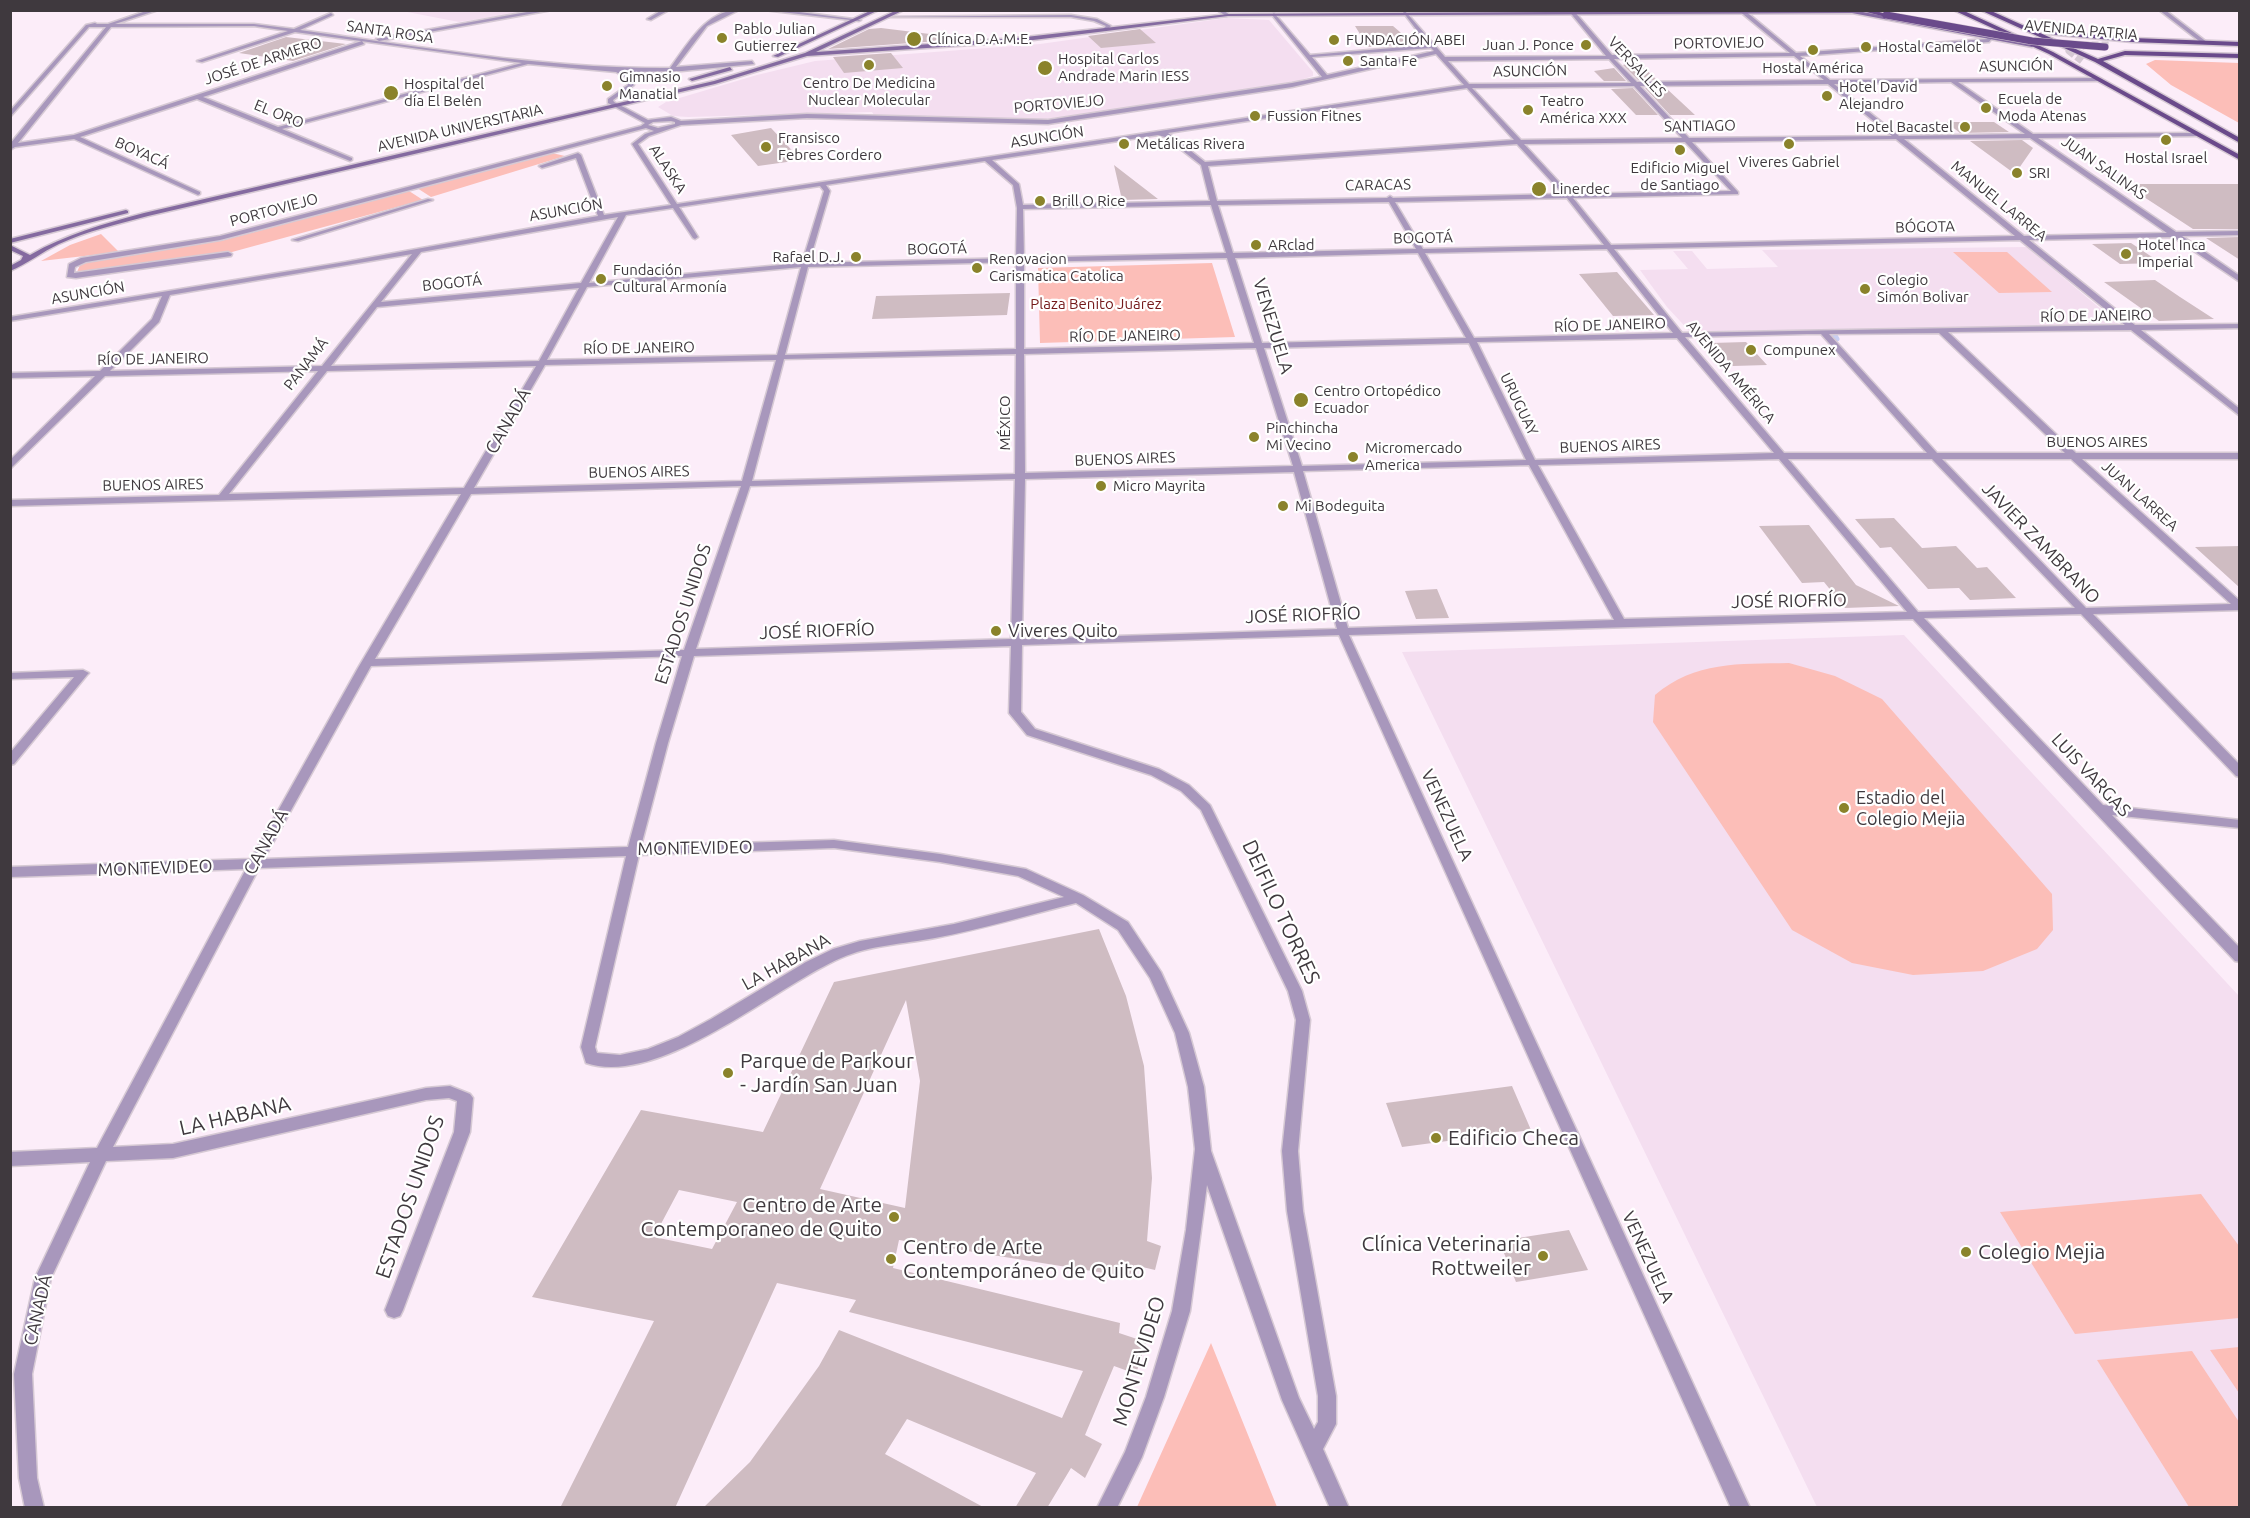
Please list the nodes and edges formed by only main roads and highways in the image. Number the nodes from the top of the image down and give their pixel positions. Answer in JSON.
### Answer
{"nodes":[{"id":1,"x":877,"y":10,"type":"edge"},
{"id":2,"x":902,"y":10,"type":"edge"},
{"id":3,"x":1956,"y":10,"type":"edge"},
{"id":4,"x":1983,"y":10,"type":"edge"},
{"id":5,"x":1404,"y":11,"type":"edge"},
{"id":6,"x":1571,"y":11,"type":"edge"},
{"id":7,"x":1740,"y":11,"type":"edge"},
{"id":8,"x":1846,"y":11,"type":"edge"},
{"id":9,"x":1862,"y":11,"type":"edge"},
{"id":10,"x":1883,"y":13,"type":"edge"},
{"id":11,"x":2019,"y":27,"type":"junction"},
{"id":12,"x":804,"y":44,"type":"junction"},
{"id":13,"x":2106,"y":44,"type":"junction"},
{"id":14,"x":2032,"y":45,"type":"junction"},
{"id":15,"x":2240,"y":51,"type":"edge"},
{"id":16,"x":807,"y":54,"type":"junction"},
{"id":17,"x":2082,"y":61,"type":"dead end"},
{"id":18,"x":2097,"y":61,"type":"junction"},
{"id":19,"x":2109,"y":67,"type":"junction"},
{"id":20,"x":2169,"y":119,"type":"junction"},
{"id":21,"x":2203,"y":120,"type":"junction"},
{"id":22,"x":2240,"y":141,"type":"edge"},
{"id":23,"x":2240,"y":158,"type":"edge"},
{"id":24,"x":10,"y":241,"type":"edge"},
{"id":25,"x":10,"y":247,"type":"edge"},
{"id":26,"x":21,"y":264,"type":"junction"},
{"id":27,"x":10,"y":271,"type":"edge"}],
"edges":[{"from":1,"to":12,"type":"main road","name":"AVENIDA UNIVERSITARIA"},
{"from":2,"to":16,"type":"main road","name":"AVENIDA UNIVERSITARIA"},
{"from":3,"to":14,"type":"main road"},
{"from":4,"to":11,"type":"main road"},
{"from":5,"to":6,"type":"main road"},
{"from":5,"to":16,"type":"main road"},
{"from":6,"to":7,"type":"main road"},
{"from":7,"to":8,"type":"main road"},
{"from":8,"to":9,"type":"main road"},
{"from":8,"to":14,"type":"main road","name":"AVENIDA PATRIA"},
{"from":9,"to":10,"type":"main road"},
{"from":10,"to":13,"type":"main road","name":"AVENIDA PATRIA","bridge":true},
{"from":10,"to":13,"type":"main road","name":"AVENIDA PATRIA","bridge":true},
{"from":11,"to":15,"type":"main road"},
{"from":11,"to":18,"type":"main road"},
{"from":12,"to":16,"type":"main road"},
{"from":12,"to":24,"type":"main road","name":"AVENIDA UNIVERSITARIA"},
{"from":13,"to":15,"type":"main road","name":"AVENIDA PATRIA"},
{"from":14,"to":20,"type":"main road"},
{"from":15,"to":18,"type":"main road"},
{"from":15,"to":19,"type":"main road"},
{"from":16,"to":26,"type":"main road","name":"AVENIDA UNIVERSITARIA"},
{"from":17,"to":20,"type":"main road"},
{"from":18,"to":19,"type":"main road"},
{"from":19,"to":21,"type":"main road"},
{"from":20,"to":21,"type":"main road"},
{"from":20,"to":23,"type":"main road"},
{"from":21,"to":22,"type":"main road"},
{"from":25,"to":26,"type":"main road"},
{"from":26,"to":27,"type":"main road","name":"AVENIDA UNIVERSITARIA"}]}
